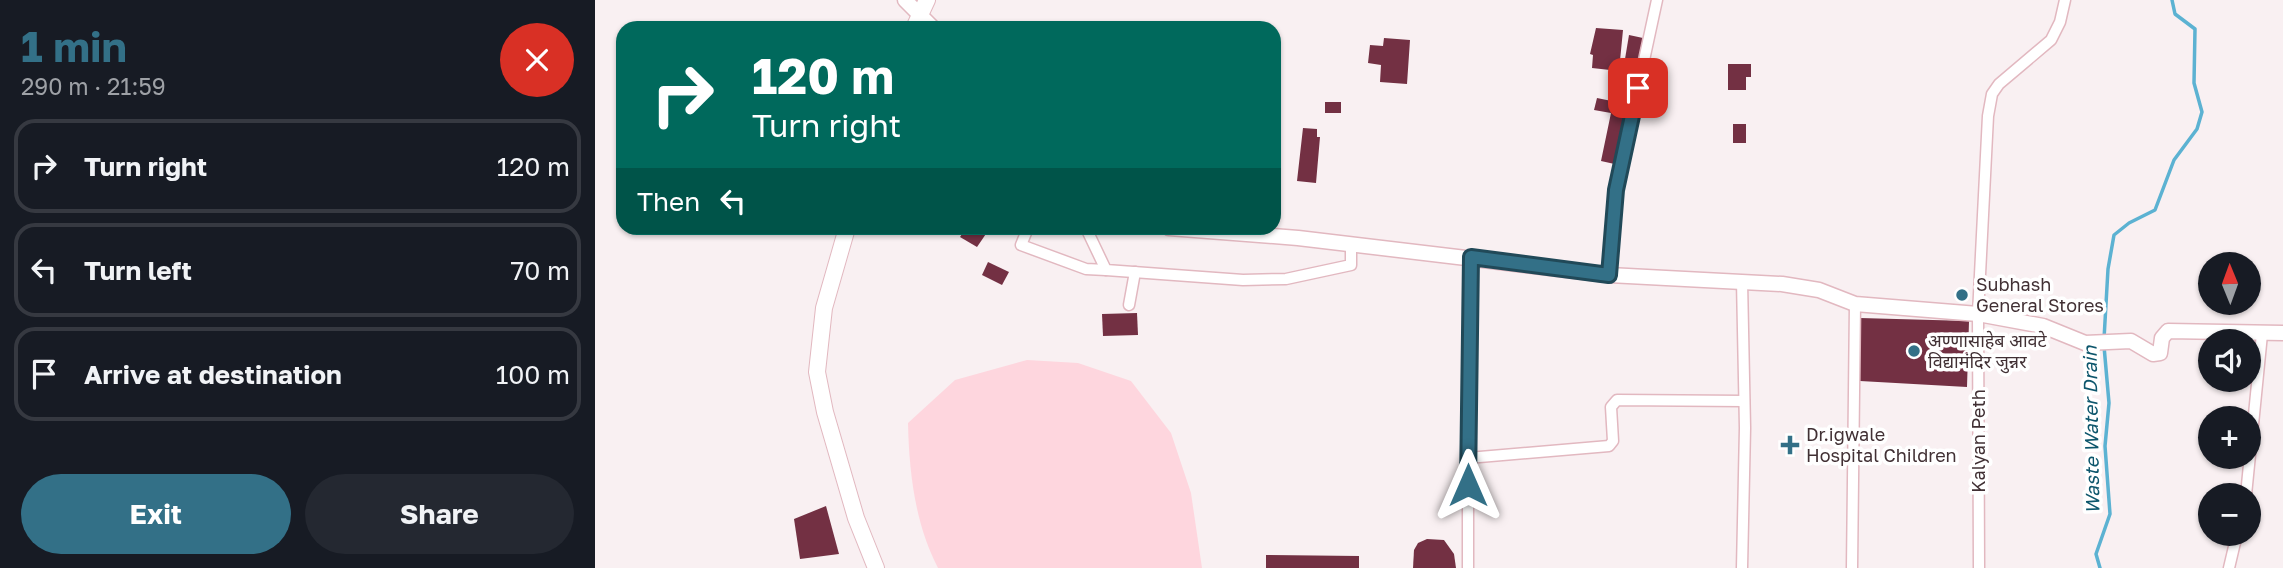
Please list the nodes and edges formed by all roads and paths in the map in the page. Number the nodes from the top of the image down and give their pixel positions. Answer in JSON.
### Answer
{"nodes":[{"id":1,"x":905,"y":0,"type":"edge"},
{"id":2,"x":927,"y":0,"type":"edge"},
{"id":3,"x":1657,"y":0,"type":"edge"},
{"id":4,"x":2065,"y":0,"type":"edge"},
{"id":5,"x":916,"y":21,"type":"edge"},
{"id":6,"x":845,"y":235,"type":"edge"},
{"id":7,"x":1025,"y":235,"type":"edge"},
{"id":8,"x":1089,"y":235,"type":"edge"},
{"id":9,"x":1249,"y":235,"type":"edge"},
{"id":10,"x":1351,"y":244,"type":"junction"},
{"id":11,"x":1471,"y":257,"type":"junction"},
{"id":12,"x":1106,"y":270,"type":"junction"},
{"id":13,"x":1135,"y":272,"type":"junction"},
{"id":14,"x":1609,"y":275,"type":"junction"},
{"id":15,"x":1742,"y":281,"type":"junction"},
{"id":16,"x":1855,"y":304,"type":"junction"},
{"id":17,"x":1129,"y":305,"type":"dead end"},
{"id":18,"x":1978,"y":314,"type":"junction"},
{"id":19,"x":2283,"y":333,"type":"edge"},
{"id":20,"x":2262,"y":334,"type":"junction"},
{"id":21,"x":1745,"y":401,"type":"junction"},
{"id":22,"x":1468,"y":458,"type":"junction"},
{"id":23,"x":2247,"y":483,"type":"edge"},
{"id":24,"x":2234,"y":546,"type":"edge"},
{"id":25,"x":876,"y":568,"type":"edge"},
{"id":26,"x":1468,"y":568,"type":"edge"},
{"id":27,"x":1742,"y":568,"type":"edge"},
{"id":28,"x":1852,"y":568,"type":"edge"},
{"id":29,"x":1979,"y":568,"type":"edge"},
{"id":30,"x":2229,"y":568,"type":"edge"}],
"edges":[{"from":1,"to":5,"type":"street"},
{"from":2,"to":5,"type":"main road"},
{"from":3,"to":14,"type":"street"},
{"from":4,"to":18,"type":"street","name":"Kalyan Peth"},
{"from":6,"to":25,"type":"main road"},
{"from":7,"to":12,"type":"street"},
{"from":8,"to":12,"type":"street"},
{"from":9,"to":10,"type":"street"},
{"from":10,"to":11,"type":"street"},
{"from":10,"to":13,"type":"street"},
{"from":11,"to":14,"type":"street"},
{"from":11,"to":22,"type":"street"},
{"from":12,"to":13,"type":"street"},
{"from":13,"to":17,"type":"street"},
{"from":14,"to":15,"type":"street"},
{"from":15,"to":16,"type":"street"},
{"from":15,"to":21,"type":"street"},
{"from":16,"to":18,"type":"street"},
{"from":16,"to":28,"type":"street"},
{"from":18,"to":20,"type":"street"},
{"from":18,"to":29,"type":"street","name":"Kalyan Peth"},
{"from":19,"to":20,"type":"street"},
{"from":20,"to":23,"type":"street"},
{"from":21,"to":22,"type":"street"},
{"from":21,"to":27,"type":"street"},
{"from":22,"to":26,"type":"street"},
{"from":24,"to":30,"type":"street"}]}
